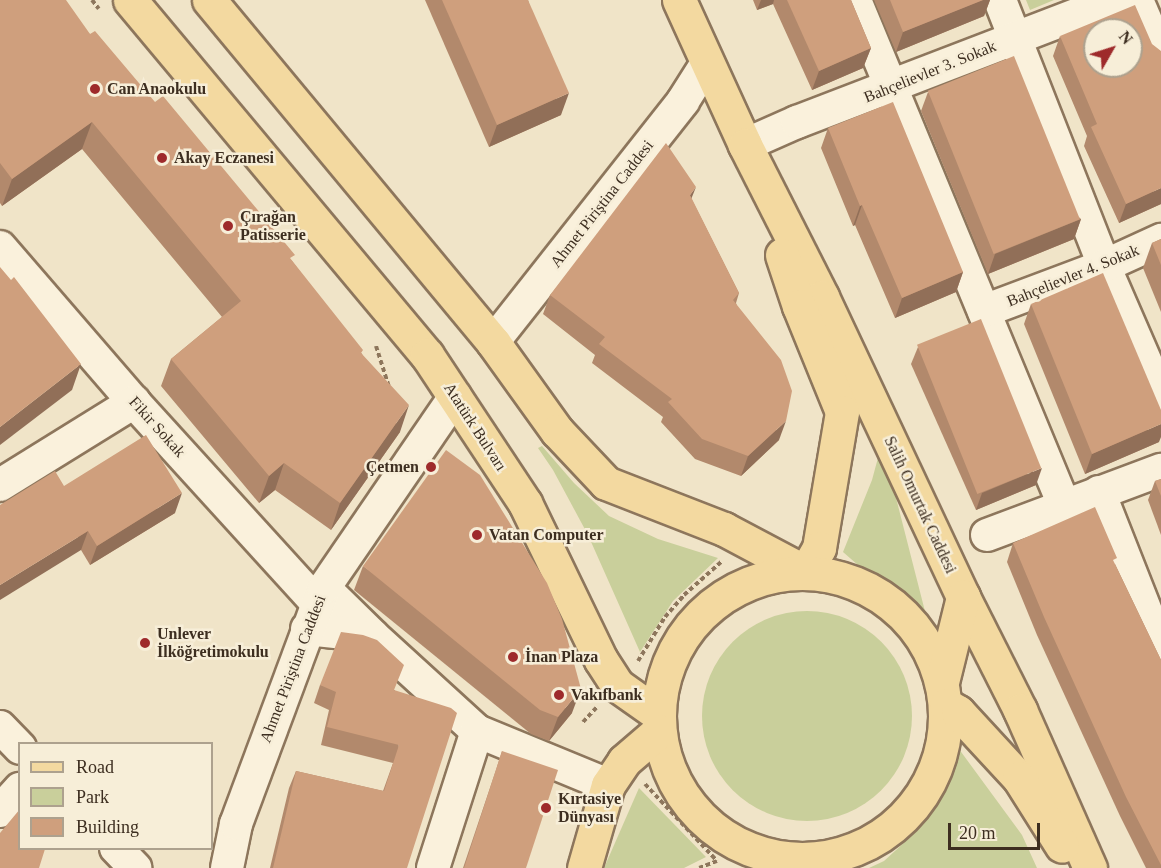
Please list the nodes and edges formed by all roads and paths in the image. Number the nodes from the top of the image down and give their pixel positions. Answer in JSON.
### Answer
{"nodes":[{"id":1,"x":130,"y":0,"type":"edge"},
{"id":2,"x":209,"y":0,"type":"edge"},
{"id":3,"x":679,"y":0,"type":"edge"},
{"id":4,"x":855,"y":0,"type":"edge"},
{"id":5,"x":1000,"y":0,"type":"edge"},
{"id":6,"x":1115,"y":0,"type":"edge"},
{"id":7,"x":1137,"y":0,"type":"edge"},
{"id":8,"x":1015,"y":38,"type":"junction"},
{"id":9,"x":1161,"y":56,"type":"edge"},
{"id":10,"x":707,"y":63,"type":"junction"},
{"id":11,"x":891,"y":88,"type":"junction"},
{"id":12,"x":745,"y":145,"type":"junction"},
{"id":13,"x":1161,"y":240,"type":"edge"},
{"id":14,"x":0,"y":247,"type":"edge"},
{"id":15,"x":1104,"y":266,"type":"junction"},
{"id":16,"x":984,"y":311,"type":"junction"},
{"id":17,"x":493,"y":342,"type":"junction"},
{"id":18,"x":1161,"y":396,"type":"edge"},
{"id":19,"x":455,"y":397,"type":"junction"},
{"id":20,"x":134,"y":402,"type":"junction"},
{"id":21,"x":1161,"y":470,"type":"edge"},
{"id":22,"x":0,"y":485,"type":"edge"},
{"id":23,"x":1099,"y":492,"type":"junction"},
{"id":24,"x":1064,"y":505,"type":"junction"},
{"id":25,"x":987,"y":535,"type":"dead end"},
{"id":26,"x":723,"y":560,"type":"dead end"},
{"id":27,"x":805,"y":572,"type":"junction"},
{"id":28,"x":963,"y":597,"type":"junction"},
{"id":29,"x":316,"y":607,"type":"junction"},
{"id":30,"x":373,"y":636,"type":"junction"},
{"id":31,"x":1161,"y":650,"type":"edge"},
{"id":32,"x":637,"y":663,"type":"dead end"},
{"id":33,"x":944,"y":694,"type":"junction"},
{"id":34,"x":659,"y":722,"type":"junction"},
{"id":35,"x":0,"y":727,"type":"edge"},
{"id":36,"x":477,"y":731,"type":"junction"},
{"id":37,"x":950,"y":742,"type":"dead end"},
{"id":38,"x":18,"y":746,"type":"edge"},
{"id":39,"x":644,"y":782,"type":"dead end"},
{"id":40,"x":608,"y":785,"type":"junction"},
{"id":41,"x":18,"y":791,"type":"edge"},
{"id":42,"x":0,"y":811,"type":"edge"},
{"id":43,"x":117,"y":850,"type":"edge"},
{"id":44,"x":769,"y":862,"type":"edge"},
{"id":45,"x":135,"y":868,"type":"edge"},
{"id":46,"x":227,"y":868,"type":"edge"},
{"id":47,"x":433,"y":868,"type":"edge"},
{"id":48,"x":584,"y":868,"type":"edge"},
{"id":49,"x":699,"y":868,"type":"edge"},
{"id":50,"x":840,"y":868,"type":"edge"},
{"id":51,"x":1075,"y":868,"type":"edge"},
{"id":52,"x":1090,"y":868,"type":"edge"}],
"edges":[{"from":1,"to":19,"type":"main road","name":"Atatürk Bulvarı"},
{"from":2,"to":17,"type":"main road"},
{"from":3,"to":10,"type":"main road","name":"Salih Omurtak Caddesi"},
{"from":4,"to":11,"type":"street"},
{"from":5,"to":8,"type":"street"},
{"from":6,"to":8,"type":"street","name":"Bahçelievler 3. Sokak"},
{"from":7,"to":9,"type":"street"},
{"from":8,"to":11,"type":"street","name":"Bahçelievler 3. Sokak"},
{"from":8,"to":15,"type":"street"},
{"from":10,"to":12,"type":"main road","name":"Salih Omurtak Caddesi"},
{"from":10,"to":17,"type":"street","name":"Ahmet Piriştina Caddesi"},
{"from":11,"to":12,"type":"street","name":"Bahçelievler 3. Sokak"},
{"from":11,"to":16,"type":"street"},
{"from":12,"to":27,"type":"main road","name":"Salih Omurtak Caddesi"},
{"from":12,"to":28,"type":"main road","name":"Salih Omurtak Caddesi"},
{"from":13,"to":15,"type":"street","name":"Bahçelievler 4. Sokak"},
{"from":14,"to":20,"type":"street","name":"Fikir Sokak"},
{"from":15,"to":16,"type":"street","name":"Bahçelievler 4. Sokak"},
{"from":15,"to":18,"type":"street"},
{"from":16,"to":24,"type":"street"},
{"from":17,"to":27,"type":"main road"},
{"from":19,"to":29,"type":"street","name":"Ahmet Piriştina Caddesi"},
{"from":19,"to":34,"type":"main road","name":"Atatürk Bulvarı"},
{"from":20,"to":22,"type":"street"},
{"from":20,"to":29,"type":"street","name":"Fikir Sokak"},
{"from":21,"to":23,"type":"street"},
{"from":23,"to":24,"type":"street"},
{"from":23,"to":31,"type":"street"},
{"from":24,"to":25,"type":"street"},
{"from":26,"to":32,"type":"path"},
{"from":27,"to":33,"type":"main road"},
{"from":27,"to":34,"type":"main road"},
{"from":28,"to":33,"type":"main road"},
{"from":28,"to":52,"type":"main road","name":"Salih Omurtak Caddesi"},
{"from":29,"to":30,"type":"street","name":"Fikir Sokak"},
{"from":29,"to":30,"type":"street"},
{"from":29,"to":46,"type":"street","name":"Ahmet Piriştina Caddesi"},
{"from":30,"to":36,"type":"street","name":"Fikir Sokak"},
{"from":33,"to":44,"type":"main road"},
{"from":33,"to":51,"type":"main road"},
{"from":34,"to":40,"type":"main road"},
{"from":34,"to":44,"type":"main road"},
{"from":35,"to":38,"type":"street"},
{"from":36,"to":40,"type":"street"},
{"from":36,"to":47,"type":"street"},
{"from":37,"to":50,"type":"path"},
{"from":39,"to":49,"type":"path"},
{"from":40,"to":48,"type":"main road"},
{"from":41,"to":42,"type":"street"},
{"from":43,"to":45,"type":"street"}]}
